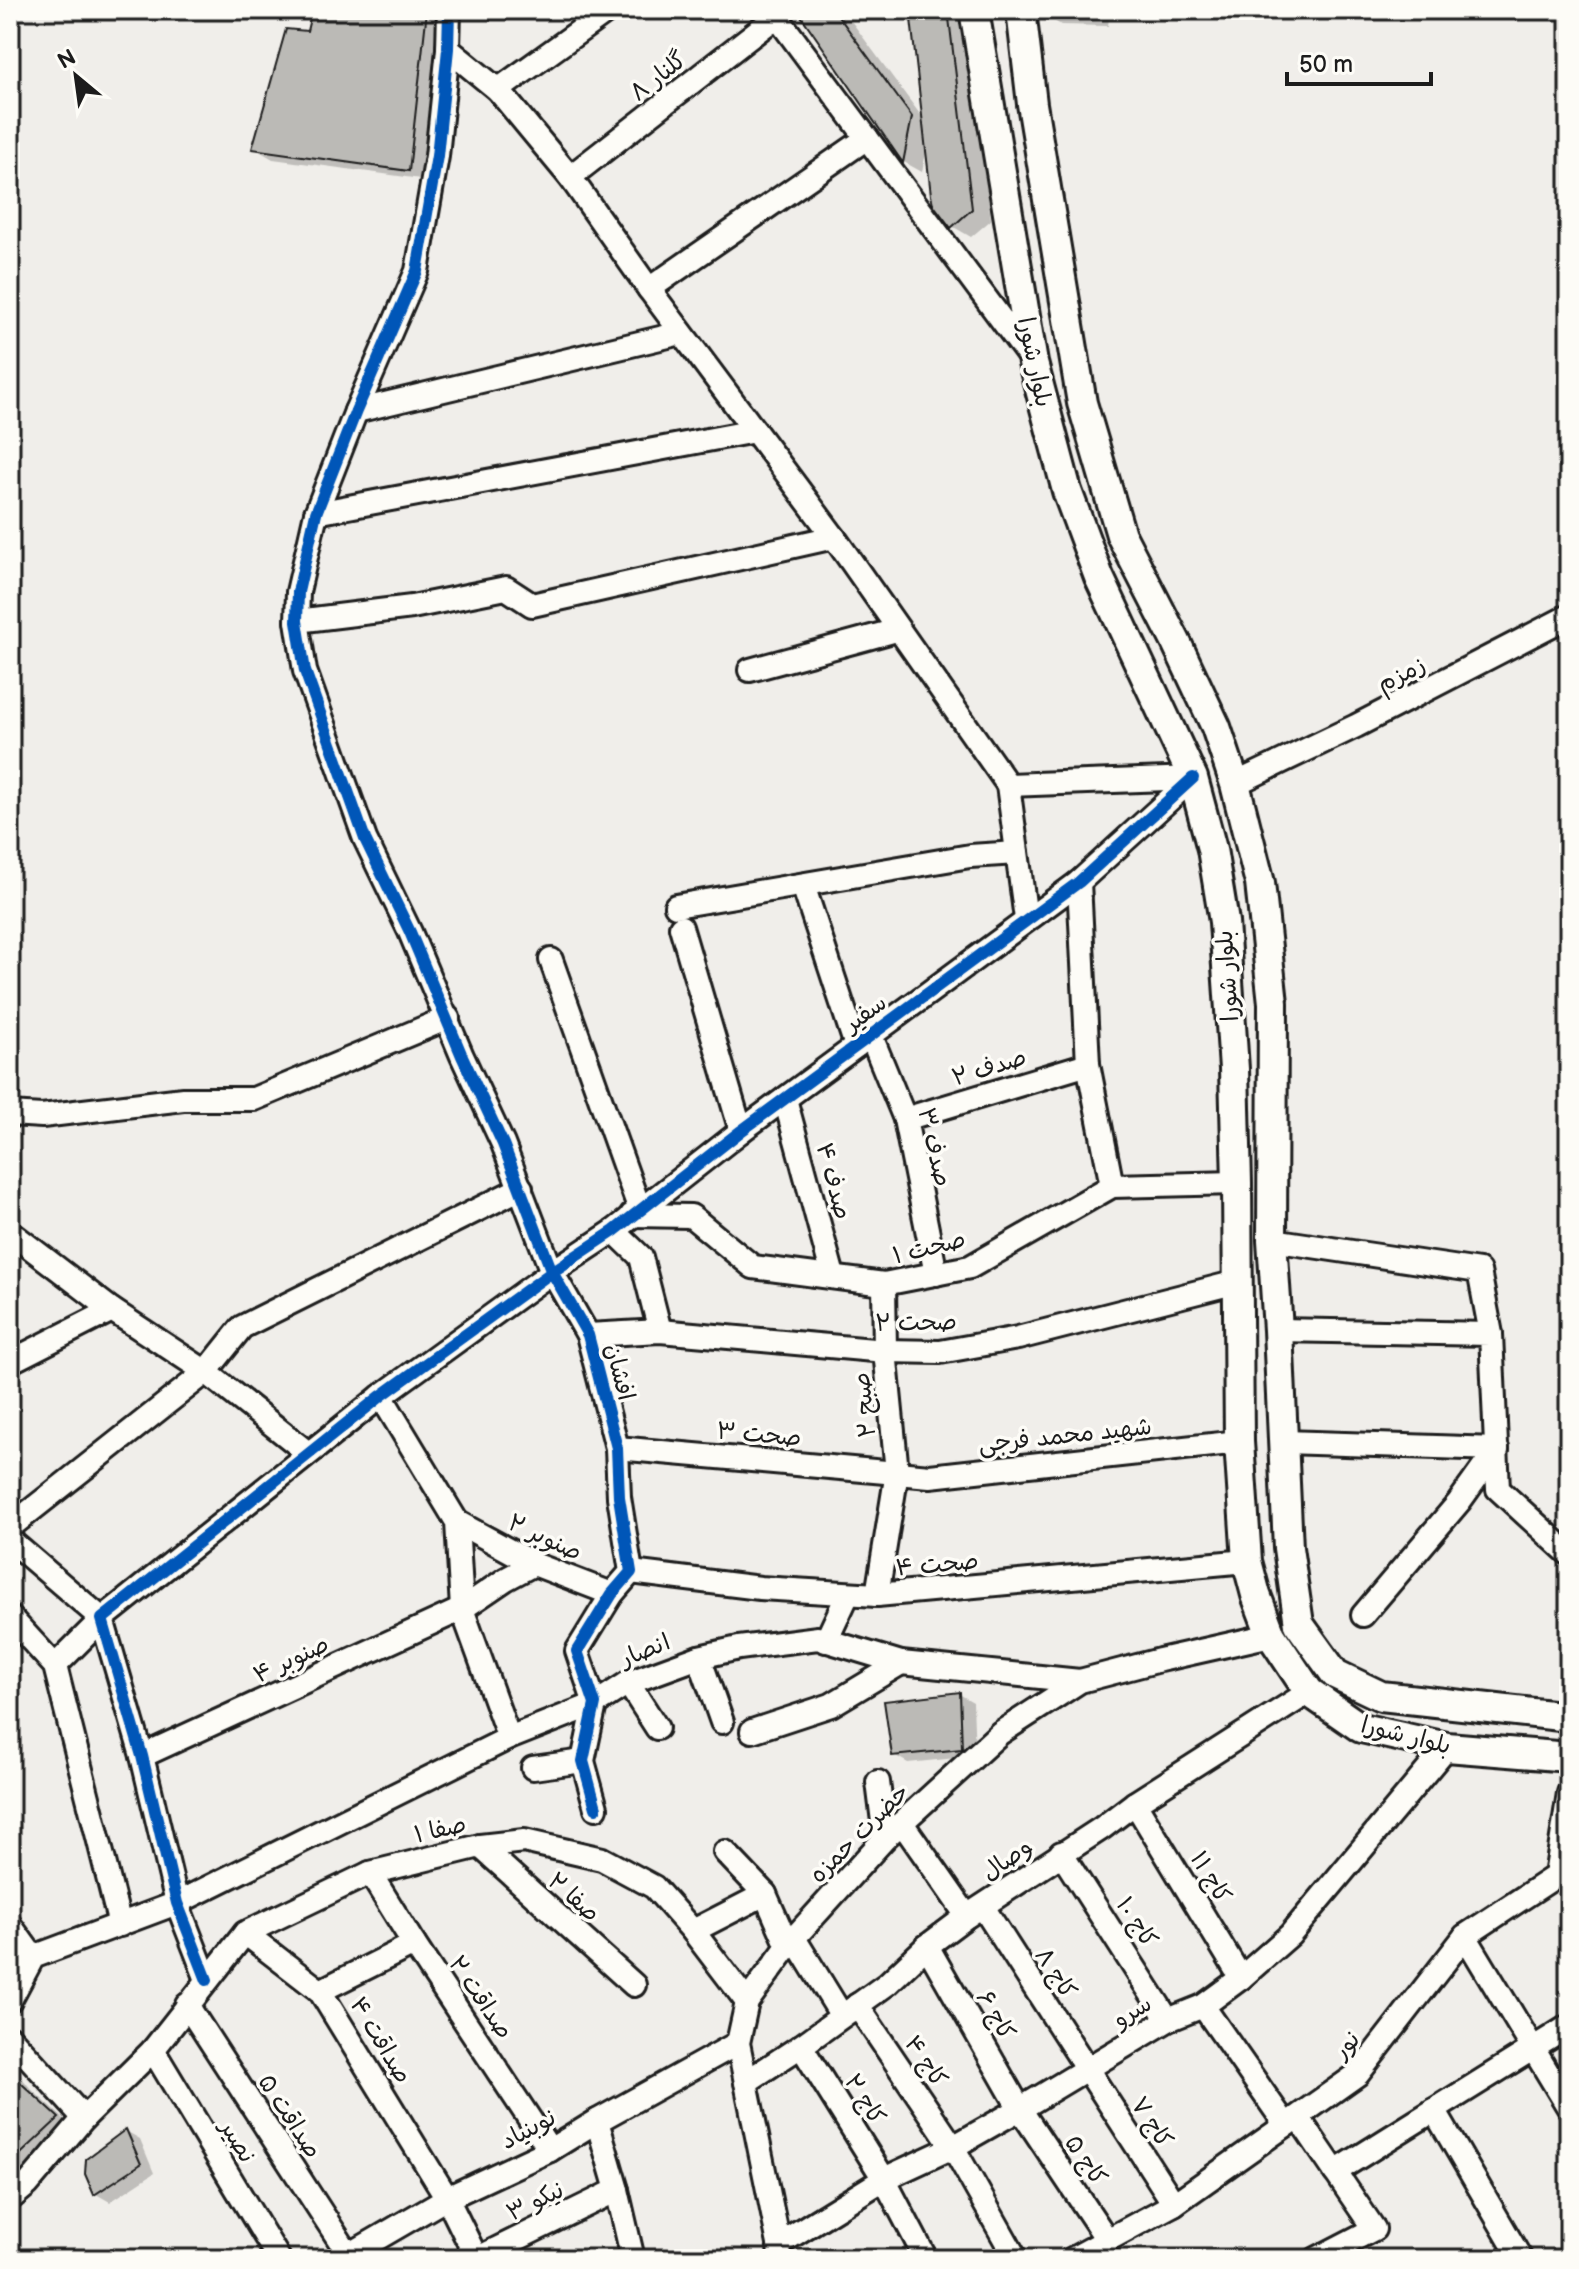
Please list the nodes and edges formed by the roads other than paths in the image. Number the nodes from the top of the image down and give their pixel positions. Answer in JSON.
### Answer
{"nodes":[{"id":1,"x":449,"y":10,"type":"edge"},
{"id":2,"x":609,"y":10,"type":"edge"},
{"id":3,"x":974,"y":10,"type":"edge"},
{"id":4,"x":1021,"y":10,"type":"edge"},
{"id":5,"x":775,"y":13,"type":"edge"},
{"id":6,"x":448,"y":49,"type":"junction"},
{"id":7,"x":498,"y":90,"type":"junction"},
{"id":8,"x":867,"y":138,"type":"junction"},
{"id":9,"x":570,"y":177,"type":"junction"},
{"id":10,"x":649,"y":289,"type":"junction"},
{"id":11,"x":681,"y":333,"type":"junction"},
{"id":12,"x":1033,"y":363,"type":"junction"},
{"id":13,"x":356,"y":411,"type":"junction"},
{"id":14,"x":755,"y":431,"type":"junction"},
{"id":15,"x":316,"y":513,"type":"junction"},
{"id":16,"x":834,"y":537,"type":"junction"},
{"id":17,"x":1569,"y":616,"type":"edge"},
{"id":18,"x":297,"y":621,"type":"junction"},
{"id":19,"x":897,"y":630,"type":"junction"},
{"id":20,"x":750,"y":670,"type":"dead end"},
{"id":21,"x":1193,"y":778,"type":"junction"},
{"id":22,"x":1246,"y":779,"type":"junction"},
{"id":23,"x":1008,"y":785,"type":"junction"},
{"id":24,"x":1017,"y":853,"type":"junction"},
{"id":25,"x":1079,"y":882,"type":"junction"},
{"id":26,"x":803,"y":885,"type":"junction"},
{"id":27,"x":1026,"y":919,"type":"junction"},
{"id":28,"x":551,"y":960,"type":"dead end"},
{"id":29,"x":448,"y":1018,"type":"junction"},
{"id":30,"x":864,"y":1041,"type":"junction"},
{"id":31,"x":1088,"y":1064,"type":"junction"},
{"id":32,"x":785,"y":1099,"type":"junction"},
{"id":33,"x":10,"y":1114,"type":"edge"},
{"id":34,"x":905,"y":1119,"type":"junction"},
{"id":35,"x":741,"y":1131,"type":"junction"},
{"id":36,"x":1237,"y":1183,"type":"junction"},
{"id":37,"x":1112,"y":1186,"type":"junction"},
{"id":38,"x":521,"y":1188,"type":"junction"},
{"id":39,"x":1273,"y":1198,"type":"junction"},
{"id":40,"x":636,"y":1212,"type":"junction"},
{"id":41,"x":614,"y":1231,"type":"junction"},
{"id":42,"x":10,"y":1232,"type":"edge"},
{"id":43,"x":1272,"y":1240,"type":"junction"},
{"id":44,"x":552,"y":1272,"type":"junction"},
{"id":45,"x":936,"y":1274,"type":"junction"},
{"id":46,"x":833,"y":1276,"type":"junction"},
{"id":47,"x":1237,"y":1282,"type":"junction"},
{"id":48,"x":884,"y":1284,"type":"junction"},
{"id":49,"x":112,"y":1310,"type":"junction"},
{"id":50,"x":1278,"y":1330,"type":"junction"},
{"id":51,"x":660,"y":1331,"type":"junction"},
{"id":52,"x":1491,"y":1334,"type":"junction"},
{"id":53,"x":588,"y":1335,"type":"junction"},
{"id":54,"x":885,"y":1351,"type":"junction"},
{"id":55,"x":10,"y":1362,"type":"edge"},
{"id":56,"x":206,"y":1372,"type":"junction"},
{"id":57,"x":381,"y":1396,"type":"junction"},
{"id":58,"x":1239,"y":1442,"type":"junction"},
{"id":59,"x":1284,"y":1442,"type":"junction"},
{"id":60,"x":617,"y":1448,"type":"junction"},
{"id":61,"x":1497,"y":1449,"type":"junction"},
{"id":62,"x":308,"y":1453,"type":"junction"},
{"id":63,"x":897,"y":1472,"type":"junction"},
{"id":64,"x":457,"y":1522,"type":"junction"},
{"id":65,"x":10,"y":1527,"type":"edge"},
{"id":66,"x":10,"y":1540,"type":"edge"},
{"id":67,"x":1569,"y":1554,"type":"edge"},
{"id":68,"x":1247,"y":1561,"type":"junction"},
{"id":69,"x":534,"y":1564,"type":"junction"},
{"id":70,"x":631,"y":1572,"type":"junction"},
{"id":71,"x":612,"y":1594,"type":"junction"},
{"id":72,"x":848,"y":1594,"type":"junction"},
{"id":73,"x":877,"y":1595,"type":"junction"},
{"id":74,"x":462,"y":1609,"type":"junction"},
{"id":75,"x":1363,"y":1615,"type":"dead end"},
{"id":76,"x":10,"y":1617,"type":"edge"},
{"id":77,"x":102,"y":1619,"type":"junction"},
{"id":78,"x":1271,"y":1635,"type":"junction"},
{"id":79,"x":826,"y":1641,"type":"junction"},
{"id":80,"x":699,"y":1657,"type":"junction"},
{"id":81,"x":901,"y":1663,"type":"junction"},
{"id":82,"x":55,"y":1666,"type":"junction"},
{"id":83,"x":1080,"y":1681,"type":"junction"},
{"id":84,"x":628,"y":1683,"type":"junction"},
{"id":85,"x":1309,"y":1692,"type":"junction"},
{"id":86,"x":595,"y":1704,"type":"junction"},
{"id":87,"x":1569,"y":1717,"type":"edge"},
{"id":88,"x":722,"y":1722,"type":"dead end"},
{"id":89,"x":657,"y":1728,"type":"dead end"},
{"id":90,"x":752,"y":1731,"type":"dead end"},
{"id":91,"x":509,"y":1738,"type":"junction"},
{"id":92,"x":1447,"y":1747,"type":"junction"},
{"id":93,"x":142,"y":1756,"type":"junction"},
{"id":94,"x":1569,"y":1757,"type":"edge"},
{"id":95,"x":583,"y":1761,"type":"junction"},
{"id":96,"x":533,"y":1768,"type":"dead end"},
{"id":97,"x":878,"y":1782,"type":"dead end"},
{"id":98,"x":1569,"y":1793,"type":"edge"},
{"id":99,"x":1135,"y":1803,"type":"junction"},
{"id":100,"x":596,"y":1808,"type":"dead end"},
{"id":101,"x":902,"y":1823,"type":"junction"},
{"id":102,"x":885,"y":1838,"type":"junction"},
{"id":103,"x":480,"y":1846,"type":"junction"},
{"id":104,"x":725,"y":1852,"type":"dead end"},
{"id":105,"x":1061,"y":1853,"type":"junction"},
{"id":106,"x":370,"y":1873,"type":"junction"},
{"id":107,"x":765,"y":1894,"type":"junction"},
{"id":108,"x":177,"y":1903,"type":"junction"},
{"id":109,"x":975,"y":1912,"type":"junction"},
{"id":110,"x":10,"y":1925,"type":"edge"},
{"id":111,"x":120,"y":1925,"type":"junction"},
{"id":112,"x":693,"y":1931,"type":"junction"},
{"id":113,"x":245,"y":1933,"type":"junction"},
{"id":114,"x":1465,"y":1936,"type":"junction"},
{"id":115,"x":791,"y":1942,"type":"junction"},
{"id":116,"x":414,"y":1944,"type":"junction"},
{"id":117,"x":927,"y":1946,"type":"junction"},
{"id":118,"x":10,"y":1947,"type":"edge"},
{"id":119,"x":33,"y":1957,"type":"junction"},
{"id":120,"x":1241,"y":1978,"type":"junction"},
{"id":121,"x":207,"y":1980,"type":"junction"},
{"id":122,"x":634,"y":1985,"type":"dead end"},
{"id":123,"x":320,"y":1991,"type":"junction"},
{"id":124,"x":10,"y":2000,"type":"edge"},
{"id":125,"x":747,"y":2002,"type":"junction"},
{"id":126,"x":187,"y":2005,"type":"junction"},
{"id":127,"x":1203,"y":2006,"type":"junction"},
{"id":128,"x":850,"y":2011,"type":"junction"},
{"id":129,"x":1168,"y":2020,"type":"junction"},
{"id":130,"x":1569,"y":2026,"type":"edge"},
{"id":131,"x":10,"y":2037,"type":"edge"},
{"id":132,"x":738,"y":2043,"type":"junction"},
{"id":133,"x":801,"y":2046,"type":"junction"},
{"id":134,"x":1532,"y":2049,"type":"junction"},
{"id":135,"x":153,"y":2050,"type":"junction"},
{"id":136,"x":1086,"y":2068,"type":"junction"},
{"id":137,"x":746,"y":2082,"type":"junction"},
{"id":138,"x":1569,"y":2108,"type":"edge"},
{"id":139,"x":1020,"y":2109,"type":"junction"},
{"id":140,"x":1434,"y":2110,"type":"junction"},
{"id":141,"x":84,"y":2118,"type":"junction"},
{"id":142,"x":597,"y":2121,"type":"junction"},
{"id":143,"x":1292,"y":2121,"type":"junction"},
{"id":144,"x":953,"y":2147,"type":"junction"},
{"id":145,"x":550,"y":2150,"type":"junction"},
{"id":146,"x":1335,"y":2172,"type":"junction"},
{"id":147,"x":884,"y":2179,"type":"junction"},
{"id":148,"x":617,"y":2190,"type":"junction"},
{"id":149,"x":447,"y":2198,"type":"junction"},
{"id":150,"x":10,"y":2199,"type":"edge"},
{"id":151,"x":1174,"y":2204,"type":"junction"},
{"id":152,"x":1108,"y":2241,"type":"junction"},
{"id":153,"x":780,"y":2251,"type":"edge"},
{"id":154,"x":272,"y":2257,"type":"edge"},
{"id":155,"x":346,"y":2257,"type":"edge"},
{"id":156,"x":476,"y":2259,"type":"edge"},
{"id":157,"x":633,"y":2259,"type":"edge"},
{"id":158,"x":926,"y":2259,"type":"edge"},
{"id":159,"x":1016,"y":2259,"type":"edge"},
{"id":160,"x":1072,"y":2259,"type":"edge"},
{"id":161,"x":1316,"y":2259,"type":"edge"},
{"id":162,"x":1521,"y":2259,"type":"edge"}],
"edges":[{"from":1,"to":6,"type":"street","name":"افشان"},
{"from":2,"to":7,"type":"street"},
{"from":3,"to":12,"type":"main road","name":"بلوار شورا"},
{"from":4,"to":22,"type":"main road","name":"بلوار شورا"},
{"from":5,"to":8,"type":"street"},
{"from":5,"to":9,"type":"street","name":"گلنار ۸"},
{"from":6,"to":7,"type":"street"},
{"from":6,"to":13,"type":"street","name":"افشان"},
{"from":7,"to":9,"type":"street"},
{"from":8,"to":10,"type":"street"},
{"from":8,"to":12,"type":"street"},
{"from":9,"to":10,"type":"street"},
{"from":10,"to":11,"type":"street"},
{"from":11,"to":13,"type":"street"},
{"from":11,"to":14,"type":"street"},
{"from":12,"to":21,"type":"main road","name":"بلوار شورا"},
{"from":13,"to":15,"type":"street","name":"افشان"},
{"from":14,"to":15,"type":"street"},
{"from":14,"to":16,"type":"street"},
{"from":15,"to":18,"type":"street","name":"افشان"},
{"from":16,"to":18,"type":"street"},
{"from":16,"to":19,"type":"street"},
{"from":17,"to":22,"type":"street","name":"زمزم"},
{"from":18,"to":29,"type":"street","name":"افشان"},
{"from":19,"to":20,"type":"street"},
{"from":19,"to":23,"type":"street"},
{"from":21,"to":23,"type":"street"},
{"from":21,"to":25,"type":"street","name":"سفیر"},
{"from":21,"to":36,"type":"main road","name":"بلوار شورا"},
{"from":22,"to":39,"type":"main road","name":"بلوار شورا"},
{"from":23,"to":24,"type":"street"},
{"from":24,"to":26,"type":"street"},
{"from":24,"to":27,"type":"street"},
{"from":25,"to":27,"type":"street","name":"سفیر"},
{"from":25,"to":31,"type":"street"},
{"from":26,"to":30,"type":"street","name":"صدف ۳"},
{"from":26,"to":35,"type":"street"},
{"from":27,"to":30,"type":"street","name":"سفیر"},
{"from":28,"to":40,"type":"street"},
{"from":29,"to":33,"type":"street"},
{"from":29,"to":38,"type":"street","name":"افشان"},
{"from":30,"to":32,"type":"street","name":"سفیر"},
{"from":30,"to":34,"type":"street","name":"صدف ۳"},
{"from":31,"to":34,"type":"street","name":"صدف ۲"},
{"from":31,"to":37,"type":"street"},
{"from":32,"to":35,"type":"street","name":"سفیر"},
{"from":32,"to":46,"type":"street","name":"صدف ۴"},
{"from":34,"to":45,"type":"street","name":"صدف ۳"},
{"from":35,"to":40,"type":"street","name":"سفیر"},
{"from":36,"to":37,"type":"street","name":"صحت ۱"},
{"from":36,"to":39,"type":"main road"},
{"from":36,"to":47,"type":"main road","name":"بلوار شورا"},
{"from":37,"to":45,"type":"street","name":"صحت ۱"},
{"from":38,"to":44,"type":"street","name":"افشان"},
{"from":38,"to":56,"type":"street"},
{"from":39,"to":43,"type":"main road","name":"بلوار شورا"},
{"from":40,"to":41,"type":"street","name":"سفیر"},
{"from":40,"to":46,"type":"street","name":"صحت ۱"},
{"from":41,"to":44,"type":"street","name":"سفیر"},
{"from":41,"to":51,"type":"street"},
{"from":42,"to":49,"type":"street"},
{"from":43,"to":50,"type":"main road","name":"بلوار شورا"},
{"from":43,"to":52,"type":"street"},
{"from":44,"to":53,"type":"street","name":"افشان"},
{"from":44,"to":57,"type":"street","name":"سفیر"},
{"from":45,"to":48,"type":"street","name":"صحت ۱"},
{"from":46,"to":48,"type":"street","name":"صحت ۱"},
{"from":47,"to":54,"type":"street","name":"صحت ۲"},
{"from":47,"to":58,"type":"main road","name":"بلوار شورا"},
{"from":48,"to":54,"type":"street","name":"صبح ۲"},
{"from":49,"to":55,"type":"street"},
{"from":49,"to":56,"type":"street"},
{"from":50,"to":52,"type":"street"},
{"from":50,"to":59,"type":"main road","name":"بلوار شورا"},
{"from":51,"to":53,"type":"street","name":"صحت ۲"},
{"from":51,"to":54,"type":"street","name":"صحت ۲"},
{"from":52,"to":61,"type":"street"},
{"from":53,"to":60,"type":"street","name":"افشان"},
{"from":54,"to":63,"type":"street","name":"صبح ۲"},
{"from":56,"to":62,"type":"street"},
{"from":56,"to":65,"type":"street"},
{"from":57,"to":62,"type":"street","name":"سفیر"},
{"from":57,"to":64,"type":"street"},
{"from":58,"to":63,"type":"street","name":"شهید محمد فرجی"},
{"from":58,"to":68,"type":"main road","name":"بلوار شورا"},
{"from":59,"to":61,"type":"street"},
{"from":59,"to":87,"type":"main road","name":"بلوار شورا"},
{"from":60,"to":63,"type":"street","name":"صحت ۳"},
{"from":60,"to":70,"type":"street","name":"افشان"},
{"from":61,"to":67,"type":"street"},
{"from":61,"to":75,"type":"street"},
{"from":62,"to":77,"type":"street","name":"سفیر"},
{"from":63,"to":73,"type":"street","name":"صبح ۲"},
{"from":64,"to":69,"type":"street","name":"صنوبر ۲"},
{"from":64,"to":74,"type":"street"},
{"from":66,"to":77,"type":"street"},
{"from":68,"to":73,"type":"street","name":"صحت ۴"},
{"from":68,"to":78,"type":"main road","name":"بلوار شورا"},
{"from":69,"to":71,"type":"street","name":"صنوبر ۲"},
{"from":69,"to":74,"type":"street","name":"صنوبر ۴"},
{"from":70,"to":71,"type":"street"},
{"from":70,"to":72,"type":"street","name":"صحت ۴"},
{"from":71,"to":86,"type":"street"},
{"from":72,"to":73,"type":"street","name":"صحت ۴"},
{"from":72,"to":79,"type":"street"},
{"from":74,"to":91,"type":"street"},
{"from":74,"to":93,"type":"street","name":"صنوبر ۴"},
{"from":76,"to":82,"type":"street"},
{"from":77,"to":82,"type":"street","name":"سفیر"},
{"from":77,"to":93,"type":"street"},
{"from":78,"to":83,"type":"street","name":"حضرت حمزه"},
{"from":78,"to":85,"type":"main road","name":"بلوار شورا"},
{"from":79,"to":80,"type":"street","name":"انصار"},
{"from":79,"to":81,"type":"street","name":"انصار"},
{"from":80,"to":84,"type":"street","name":"انصار"},
{"from":80,"to":88,"type":"street"},
{"from":81,"to":83,"type":"street","name":"انصار"},
{"from":81,"to":90,"type":"street"},
{"from":82,"to":111,"type":"street"},
{"from":83,"to":101,"type":"street","name":"حضرت حمزه"},
{"from":84,"to":86,"type":"street","name":"انصار"},
{"from":84,"to":89,"type":"street"},
{"from":85,"to":92,"type":"main road","name":"بلوار شورا"},
{"from":85,"to":99,"type":"street","name":"وصال"},
{"from":86,"to":91,"type":"street","name":"انصار"},
{"from":86,"to":95,"type":"street"},
{"from":91,"to":108,"type":"street","name":"انصار"},
{"from":92,"to":94,"type":"main road","name":"بلوار شورا"},
{"from":92,"to":120,"type":"street","name":"سرو"},
{"from":93,"to":108,"type":"street"},
{"from":95,"to":96,"type":"street"},
{"from":95,"to":100,"type":"street"},
{"from":97,"to":102,"type":"street"},
{"from":98,"to":114,"type":"street","name":"نور"},
{"from":99,"to":105,"type":"street","name":"وصال"},
{"from":99,"to":120,"type":"street","name":"کاج ۱۱"},
{"from":101,"to":102,"type":"street","name":"حضرت حمزه"},
{"from":101,"to":109,"type":"street","name":"کاج ۸"},
{"from":102,"to":115,"type":"street","name":"حضرت حمزه"},
{"from":103,"to":106,"type":"street","name":"صفا ۱"},
{"from":103,"to":112,"type":"street","name":"صفا ۱"},
{"from":103,"to":122,"type":"street","name":"صفا ۲"},
{"from":104,"to":107,"type":"street","name":"کاج ۴"},
{"from":105,"to":109,"type":"street","name":"وصال"},
{"from":105,"to":129,"type":"street","name":"کاج ۱۰"},
{"from":106,"to":113,"type":"street","name":"صفا ۱"},
{"from":106,"to":116,"type":"street","name":"صداقت ۲"},
{"from":107,"to":112,"type":"street"},
{"from":107,"to":115,"type":"street","name":"کاج ۴"},
{"from":108,"to":111,"type":"street","name":"انصار"},
{"from":108,"to":121,"type":"street"},
{"from":109,"to":117,"type":"street","name":"وصال"},
{"from":109,"to":136,"type":"street","name":"کاج ۸"},
{"from":110,"to":119,"type":"street"},
{"from":111,"to":119,"type":"street","name":"انصار"},
{"from":112,"to":125,"type":"street","name":"صفا ۱"},
{"from":113,"to":121,"type":"street","name":"صفا ۱"},
{"from":113,"to":123,"type":"street","name":"صداقت ۴"},
{"from":114,"to":134,"type":"street"},
{"from":114,"to":143,"type":"street","name":"نور"},
{"from":115,"to":125,"type":"street","name":"حضرت حمزه"},
{"from":115,"to":128,"type":"street","name":"کاج ۴"},
{"from":116,"to":123,"type":"street"},
{"from":116,"to":145,"type":"street","name":"صداقت ۲"},
{"from":117,"to":128,"type":"street","name":"وصال"},
{"from":117,"to":139,"type":"street","name":"کاج ۶"},
{"from":118,"to":119,"type":"street"},
{"from":119,"to":124,"type":"street"},
{"from":120,"to":127,"type":"street","name":"سرو"},
{"from":121,"to":126,"type":"street","name":"صفا ۱"},
{"from":123,"to":149,"type":"street","name":"صداقت ۴"},
{"from":125,"to":132,"type":"street","name":"حضرت حمزه"},
{"from":126,"to":135,"type":"street","name":"صفا ۱"},
{"from":126,"to":155,"type":"street","name":"صداقت ۵"},
{"from":127,"to":129,"type":"street","name":"سرو"},
{"from":127,"to":143,"type":"street"},
{"from":128,"to":133,"type":"street","name":"وصال"},
{"from":128,"to":144,"type":"street","name":"کاج ۴"},
{"from":129,"to":136,"type":"street","name":"سرو"},
{"from":130,"to":134,"type":"street"},
{"from":131,"to":141,"type":"street"},
{"from":132,"to":137,"type":"street","name":"حضرت حمزه"},
{"from":132,"to":142,"type":"street","name":"نوبنیاد"},
{"from":133,"to":137,"type":"street","name":"وصال"},
{"from":133,"to":147,"type":"street","name":"کاج ۲"},
{"from":134,"to":138,"type":"street"},
{"from":134,"to":140,"type":"street"},
{"from":135,"to":141,"type":"street","name":"صفا ۱"},
{"from":135,"to":154,"type":"street","name":"نصیر"},
{"from":136,"to":139,"type":"street","name":"سرو"},
{"from":136,"to":151,"type":"street","name":"کاج ۷"},
{"from":137,"to":153,"type":"street","name":"حضرت حمزه"},
{"from":139,"to":144,"type":"street","name":"سرو"},
{"from":139,"to":152,"type":"street","name":"کاج ۵"},
{"from":140,"to":146,"type":"street"},
{"from":140,"to":162,"type":"street"},
{"from":141,"to":150,"type":"street","name":"صفا ۱"},
{"from":142,"to":145,"type":"street","name":"نوبنیاد"},
{"from":142,"to":148,"type":"street"},
{"from":143,"to":146,"type":"street"},
{"from":143,"to":151,"type":"street","name":"نور"},
{"from":144,"to":147,"type":"street","name":"سرو"},
{"from":144,"to":159,"type":"street","name":"کاج ۴"},
{"from":145,"to":149,"type":"street","name":"نوبنیاد"},
{"from":146,"to":161,"type":"street"},
{"from":147,"to":153,"type":"street","name":"سرو"},
{"from":147,"to":158,"type":"street","name":"کاج ۲"},
{"from":148,"to":156,"type":"street","name":"نیکو ۳"},
{"from":148,"to":157,"type":"street"},
{"from":149,"to":155,"type":"street","name":"نوبنیاد"},
{"from":149,"to":156,"type":"street","name":"صداقت ۴"},
{"from":151,"to":152,"type":"street","name":"نور"},
{"from":152,"to":160,"type":"street","name":"نور"}]}
